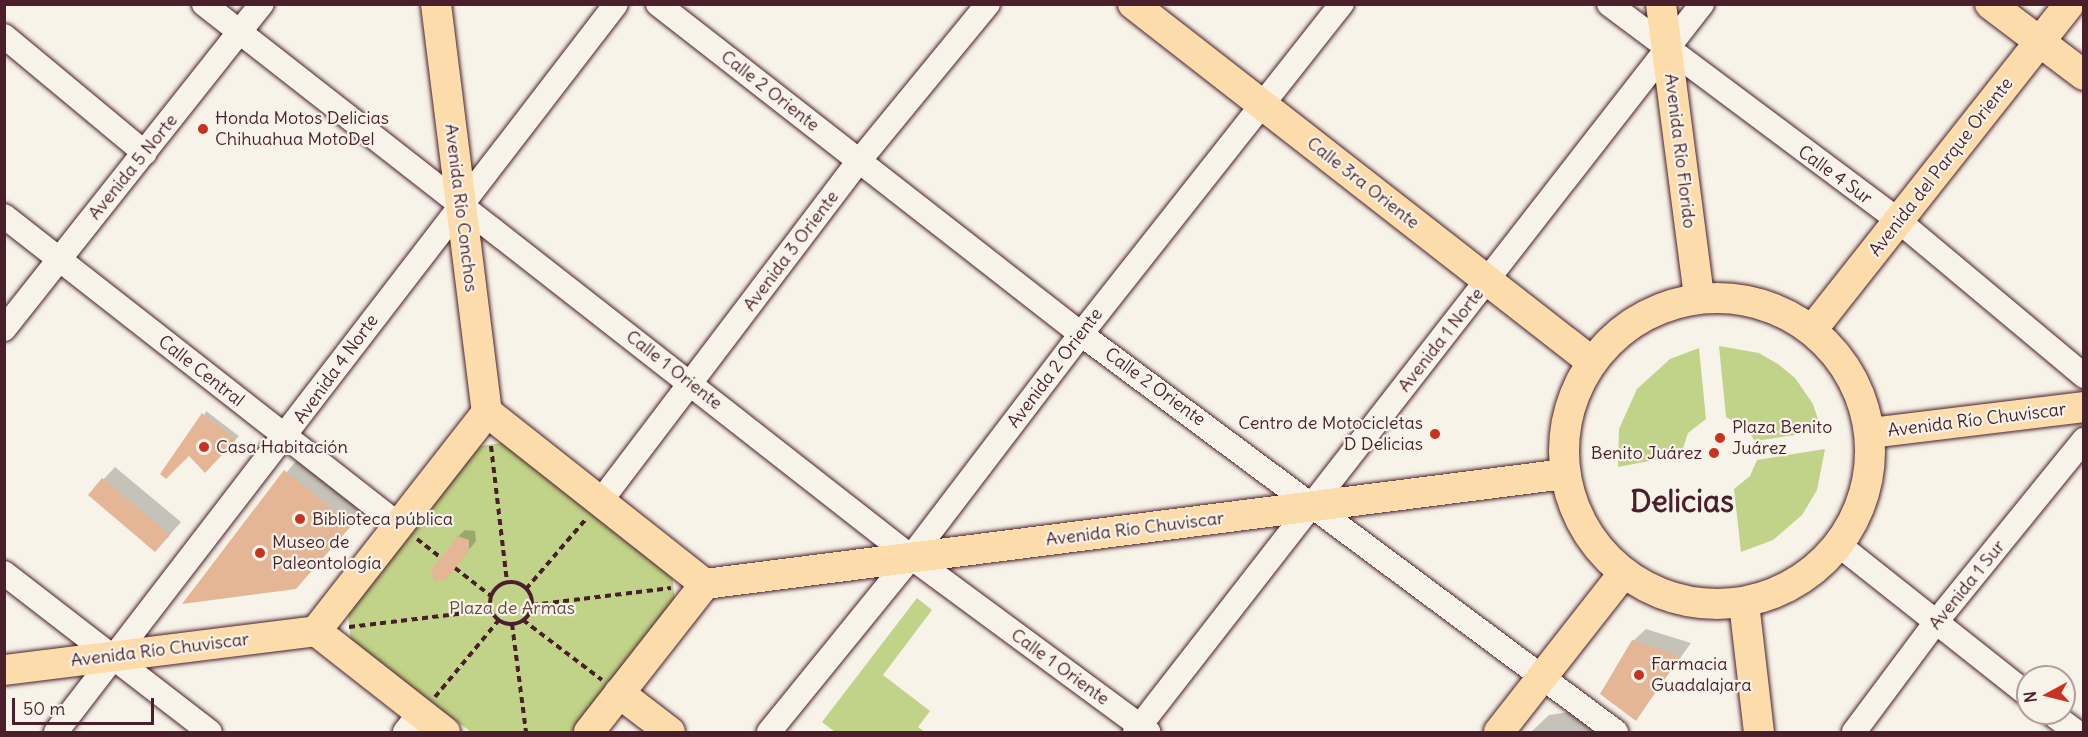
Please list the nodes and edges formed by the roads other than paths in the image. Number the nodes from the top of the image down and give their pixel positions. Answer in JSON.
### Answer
{"nodes":[{"id":1,"x":204,"y":4,"type":"edge"},
{"id":2,"x":262,"y":4,"type":"edge"},
{"id":3,"x":436,"y":4,"type":"edge"},
{"id":4,"x":616,"y":4,"type":"edge"},
{"id":5,"x":658,"y":4,"type":"edge"},
{"id":6,"x":988,"y":4,"type":"edge"},
{"id":7,"x":1134,"y":4,"type":"edge"},
{"id":8,"x":1342,"y":4,"type":"edge"},
{"id":9,"x":1610,"y":4,"type":"edge"},
{"id":10,"x":1661,"y":4,"type":"edge"},
{"id":11,"x":1702,"y":4,"type":"edge"},
{"id":12,"x":1990,"y":4,"type":"edge"},
{"id":13,"x":2069,"y":4,"type":"edge"},
{"id":14,"x":2077,"y":4,"type":"edge"},
{"id":15,"x":2084,"y":10,"type":"edge"},
{"id":16,"x":240,"y":33,"type":"junction"},
{"id":17,"x":4,"y":36,"type":"edge"},
{"id":18,"x":2038,"y":40,"type":"junction"},
{"id":19,"x":1667,"y":51,"type":"junction"},
{"id":20,"x":2084,"y":75,"type":"edge"},
{"id":21,"x":1263,"y":105,"type":"junction"},
{"id":22,"x":145,"y":153,"type":"junction"},
{"id":23,"x":859,"y":161,"type":"junction"},
{"id":24,"x":461,"y":204,"type":"junction"},
{"id":25,"x":4,"y":216,"type":"edge"},
{"id":26,"x":1899,"y":222,"type":"junction"},
{"id":27,"x":59,"y":258,"type":"junction"},
{"id":28,"x":1487,"y":281,"type":"junction"},
{"id":29,"x":1699,"y":298,"type":"junction"},
{"id":30,"x":4,"y":329,"type":"edge"},
{"id":31,"x":1812,"y":330,"type":"junction"},
{"id":32,"x":1081,"y":334,"type":"junction"},
{"id":33,"x":1592,"y":362,"type":"junction"},
{"id":34,"x":2084,"y":376,"type":"edge"},
{"id":35,"x":691,"y":382,"type":"junction"},
{"id":36,"x":2084,"y":407,"type":"edge"},
{"id":37,"x":487,"y":412,"type":"junction"},
{"id":38,"x":1870,"y":433,"type":"junction"},
{"id":39,"x":285,"y":437,"type":"junction"},
{"id":40,"x":2084,"y":440,"type":"edge"},
{"id":41,"x":1565,"y":474,"type":"junction"},
{"id":42,"x":600,"y":502,"type":"junction"},
{"id":43,"x":1313,"y":506,"type":"junction"},
{"id":44,"x":399,"y":525,"type":"junction"},
{"id":45,"x":1839,"y":545,"type":"junction"},
{"id":46,"x":911,"y":557,"type":"junction"},
{"id":47,"x":4,"y":573,"type":"edge"},
{"id":48,"x":1623,"y":574,"type":"junction"},
{"id":49,"x":705,"y":584,"type":"junction"},
{"id":50,"x":1744,"y":603,"type":"junction"},
{"id":51,"x":1936,"y":622,"type":"junction"},
{"id":52,"x":316,"y":631,"type":"junction"},
{"id":53,"x":113,"y":656,"type":"junction"},
{"id":54,"x":4,"y":670,"type":"edge"},
{"id":55,"x":1541,"y":678,"type":"junction"},
{"id":56,"x":2016,"y":685,"type":"edge"},
{"id":57,"x":619,"y":693,"type":"junction"},
{"id":58,"x":413,"y":723,"type":"edge"},
{"id":59,"x":1141,"y":730,"type":"edge"},
{"id":60,"x":56,"y":732,"type":"edge"},
{"id":61,"x":210,"y":732,"type":"edge"},
{"id":62,"x":445,"y":732,"type":"edge"},
{"id":63,"x":589,"y":732,"type":"edge"},
{"id":64,"x":670,"y":732,"type":"edge"},
{"id":65,"x":769,"y":732,"type":"edge"},
{"id":66,"x":1499,"y":732,"type":"edge"},
{"id":67,"x":1616,"y":732,"type":"edge"},
{"id":68,"x":1759,"y":732,"type":"edge"},
{"id":69,"x":1854,"y":732,"type":"edge"}],
"edges":[{"from":1,"to":16,"type":"street","name":"Calle 1 Oriente"},
{"from":2,"to":16,"type":"street","name":"Avenida 5 Norte"},
{"from":3,"to":24,"type":"main road","name":"Avenida Río Conchos"},
{"from":4,"to":24,"type":"street","name":"Avenida 4 Norte"},
{"from":5,"to":23,"type":"street","name":"Calle 2 Oriente"},
{"from":6,"to":23,"type":"street","name":"Avenida 3 Oriente"},
{"from":7,"to":21,"type":"main road","name":"Calle 3ra Oriente"},
{"from":8,"to":21,"type":"street","name":"Avenida 2 Oriente"},
{"from":9,"to":19,"type":"street","name":"Calle 4 Sur"},
{"from":10,"to":19,"type":"main road","name":"Avenida Río Florido"},
{"from":11,"to":19,"type":"street","name":"Avenida 1 Norte"},
{"from":12,"to":18,"type":"main road"},
{"from":13,"to":18,"type":"main road","name":"Avenida del Parque Oriente"},
{"from":14,"to":15,"type":"main road"},
{"from":16,"to":22,"type":"street","name":"Avenida 5 Norte"},
{"from":16,"to":24,"type":"street","name":"Calle 1 Oriente"},
{"from":17,"to":22,"type":"street"},
{"from":18,"to":20,"type":"main road"},
{"from":18,"to":26,"type":"main road","name":"Avenida del Parque Oriente"},
{"from":19,"to":26,"type":"street","name":"Calle 4 Sur"},
{"from":19,"to":28,"type":"street","name":"Avenida 1 Norte"},
{"from":19,"to":29,"type":"main road","name":"Avenida Río Florido"},
{"from":21,"to":28,"type":"main road","name":"Calle 3ra Oriente"},
{"from":21,"to":32,"type":"street","name":"Avenida 2 Oriente"},
{"from":22,"to":27,"type":"street","name":"Avenida 5 Norte"},
{"from":23,"to":32,"type":"street","name":"Calle 2 Oriente"},
{"from":23,"to":35,"type":"street","name":"Avenida 3 Oriente"},
{"from":24,"to":35,"type":"street","name":"Calle 1 Oriente"},
{"from":24,"to":37,"type":"main road","name":"Avenida Río Conchos"},
{"from":24,"to":39,"type":"street","name":"Avenida 4 Norte"},
{"from":25,"to":27,"type":"street","name":"Calle Central"},
{"from":26,"to":31,"type":"main road","name":"Avenida del Parque Oriente"},
{"from":26,"to":34,"type":"street","name":"Calle 4 Sur"},
{"from":27,"to":30,"type":"street","name":"Avenida 5 Norte"},
{"from":27,"to":39,"type":"street","name":"Calle Central"},
{"from":28,"to":33,"type":"main road","name":"Calle 3ra Oriente"},
{"from":28,"to":43,"type":"street","name":"Avenida 1 Norte"},
{"from":29,"to":31,"type":"main road"},
{"from":29,"to":33,"type":"main road"},
{"from":31,"to":38,"type":"main road"},
{"from":32,"to":43,"type":"street","name":"Calle 2 Oriente"},
{"from":32,"to":46,"type":"street","name":"Avenida 2 Oriente"},
{"from":33,"to":41,"type":"main road"},
{"from":35,"to":42,"type":"street","name":"Avenida 3 Oriente"},
{"from":35,"to":46,"type":"street","name":"Calle 1 Oriente"},
{"from":36,"to":38,"type":"main road","name":"Avenida Río Chuviscar"},
{"from":37,"to":42,"type":"main road"},
{"from":37,"to":44,"type":"main road"},
{"from":38,"to":45,"type":"main road"},
{"from":39,"to":44,"type":"street","name":"Calle Central"},
{"from":39,"to":53,"type":"street","name":"Avenida 4 Norte"},
{"from":40,"to":51,"type":"street","name":"Avenida 1 Sur"},
{"from":41,"to":43,"type":"main road","name":"Avenida Río Chuviscar"},
{"from":41,"to":48,"type":"main road"},
{"from":42,"to":49,"type":"main road"},
{"from":43,"to":46,"type":"main road","name":"Avenida Río Chuviscar"},
{"from":43,"to":55,"type":"street","name":"Calle 2 Oriente"},
{"from":43,"to":59,"type":"street","name":"Avenida 1 Norte"},
{"from":44,"to":52,"type":"main road"},
{"from":45,"to":50,"type":"main road"},
{"from":45,"to":51,"type":"street"},
{"from":46,"to":49,"type":"main road","name":"Avenida Río Chuviscar"},
{"from":46,"to":59,"type":"street","name":"Calle 1 Oriente"},
{"from":46,"to":65,"type":"street","name":"Avenida 2 Oriente"},
{"from":47,"to":53,"type":"street"},
{"from":48,"to":50,"type":"main road"},
{"from":48,"to":55,"type":"main road"},
{"from":49,"to":57,"type":"main road"},
{"from":50,"to":68,"type":"main road"},
{"from":51,"to":56,"type":"street"},
{"from":51,"to":69,"type":"street","name":"Avenida 1 Sur"},
{"from":52,"to":53,"type":"main road","name":"Avenida Río Chuviscar"},
{"from":52,"to":58,"type":"main road"},
{"from":53,"to":54,"type":"main road","name":"Avenida Río Chuviscar"},
{"from":53,"to":60,"type":"street","name":"Avenida 4 Norte"},
{"from":53,"to":61,"type":"street"},
{"from":55,"to":66,"type":"main road"},
{"from":55,"to":67,"type":"street","name":"Calle 2 Oriente"},
{"from":57,"to":63,"type":"main road"},
{"from":57,"to":64,"type":"main road"},
{"from":58,"to":62,"type":"main road"}]}
